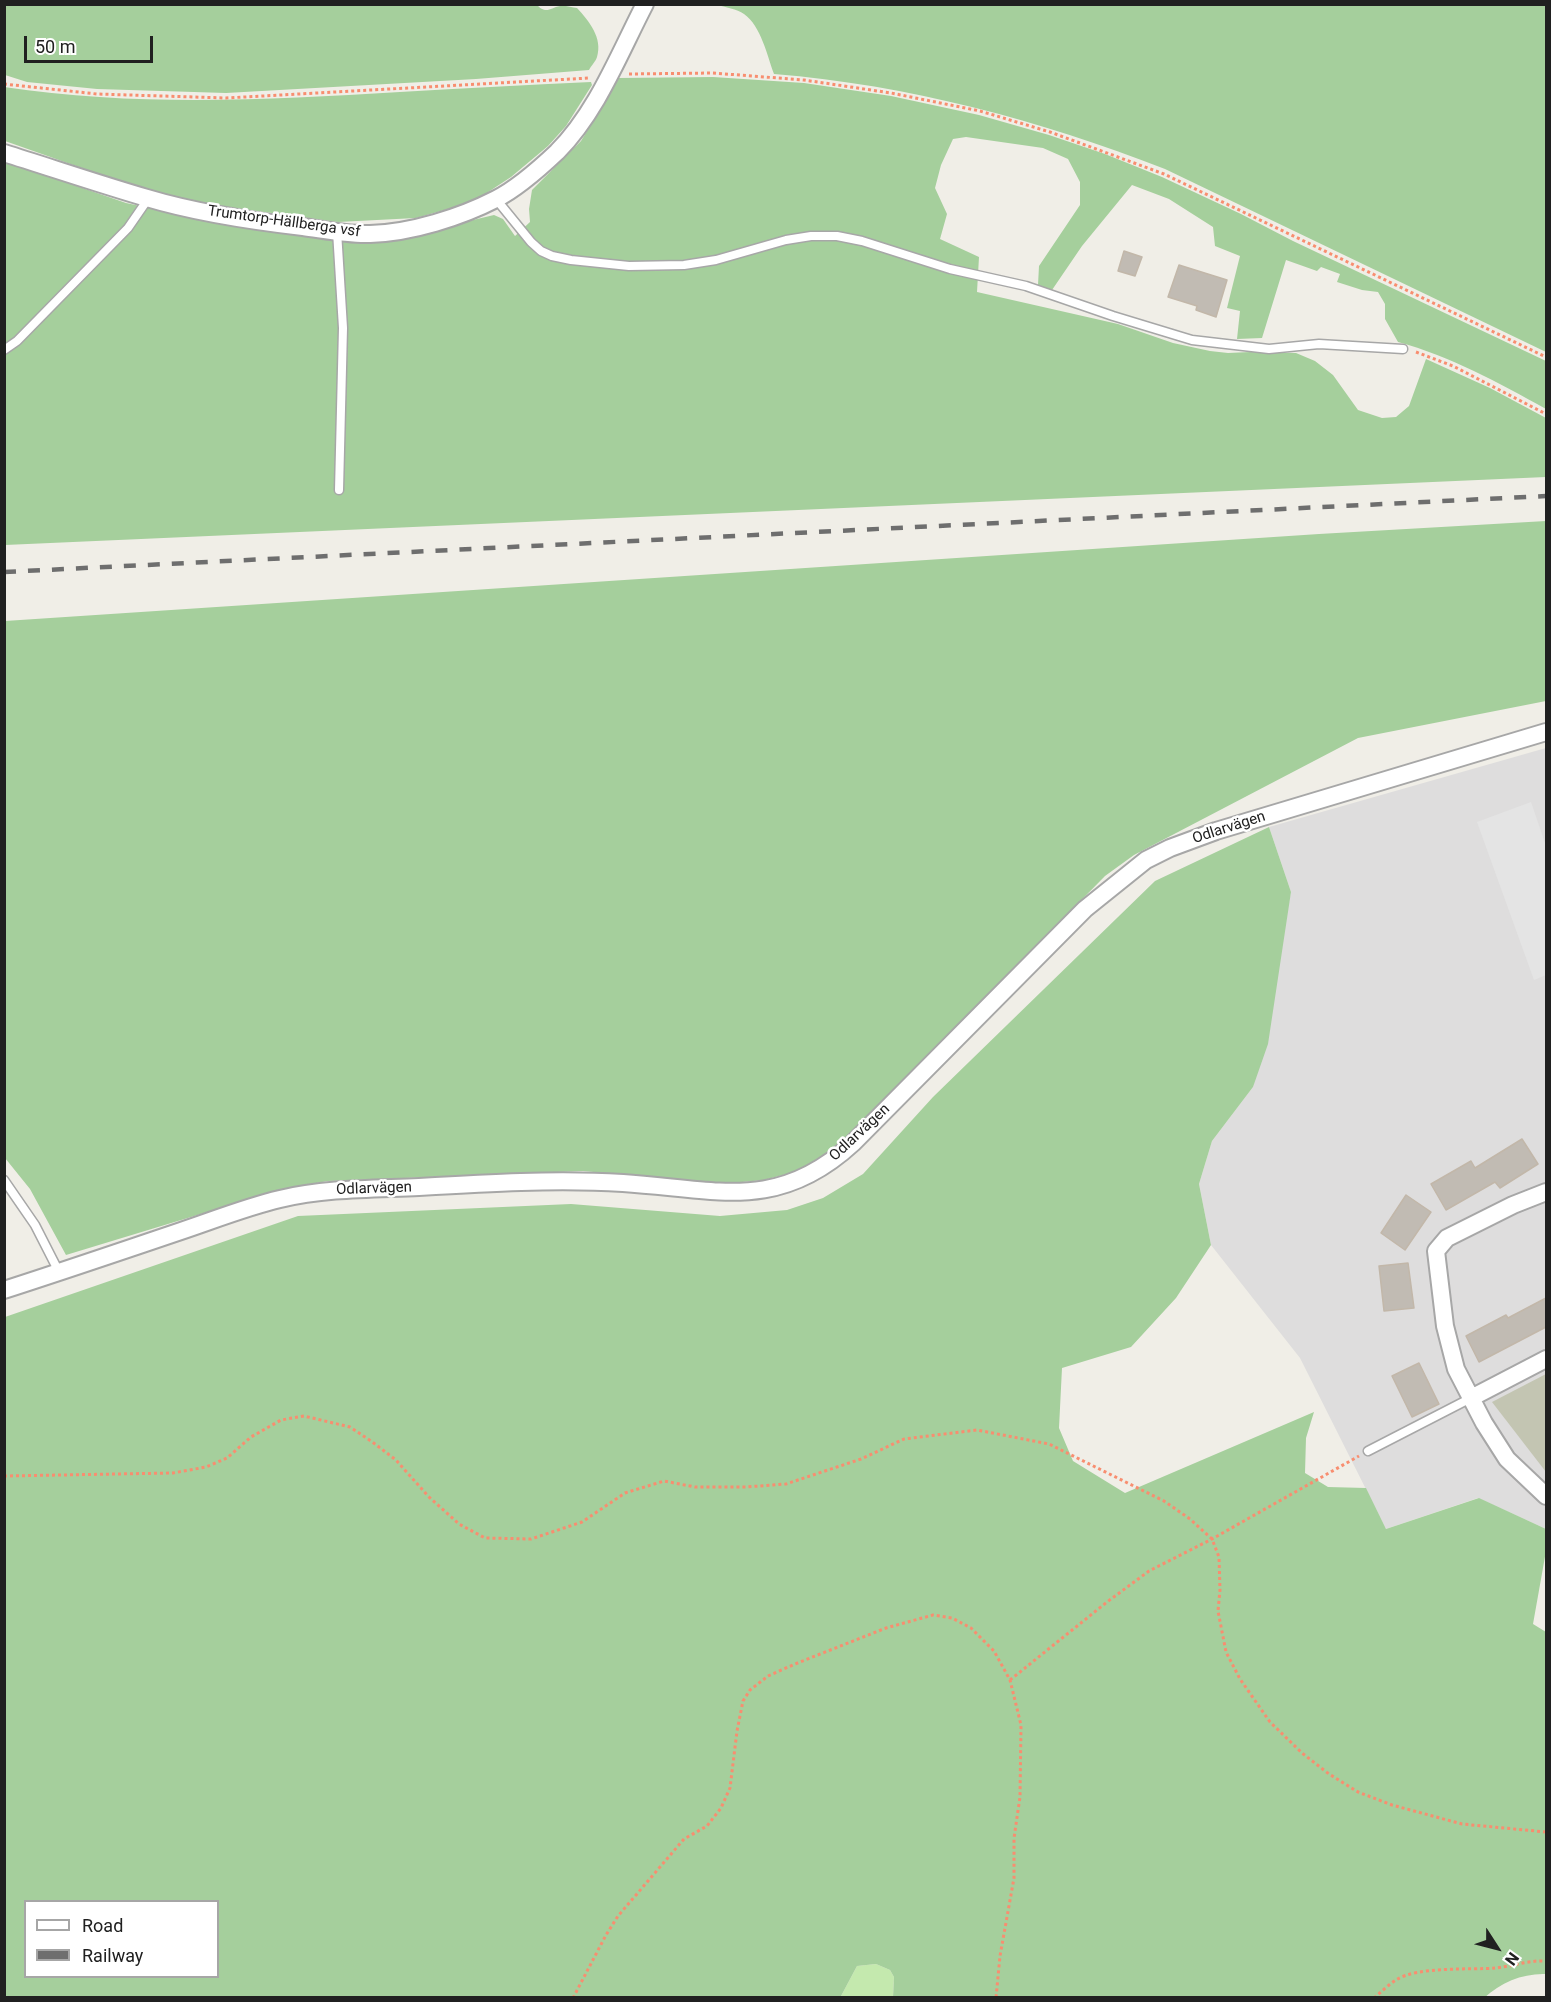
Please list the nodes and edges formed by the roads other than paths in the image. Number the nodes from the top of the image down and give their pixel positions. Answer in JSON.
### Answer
{"nodes":[{"id":1,"x":645,"y":4,"type":"edge"},
{"id":2,"x":4,"y":153,"type":"edge"},
{"id":3,"x":148,"y":199,"type":"junction"},
{"id":4,"x":496,"y":199,"type":"junction"},
{"id":5,"x":337,"y":231,"type":"junction"},
{"id":6,"x":1403,"y":349,"type":"road end"},
{"id":7,"x":4,"y":350,"type":"edge"},
{"id":8,"x":339,"y":490,"type":"dead end"},
{"id":9,"x":1546,"y":732,"type":"edge"},
{"id":10,"x":4,"y":1180,"type":"edge"},
{"id":11,"x":1546,"y":1192,"type":"edge"},
{"id":12,"x":59,"y":1272,"type":"junction"},
{"id":13,"x":4,"y":1290,"type":"edge"},
{"id":14,"x":1546,"y":1359,"type":"edge"},
{"id":15,"x":1471,"y":1398,"type":"junction"},
{"id":16,"x":1368,"y":1451,"type":"road end"},
{"id":17,"x":1546,"y":1496,"type":"edge"}],
"edges":[{"from":1,"to":4,"type":"street","name":"Trumtorp-Hällberga vsf"},
{"from":2,"to":3,"type":"street","name":"Trumtorp-Hällberga vsf"},
{"from":3,"to":5,"type":"street","name":"Trumtorp-Hällberga vsf"},
{"from":3,"to":7,"type":"lane"},
{"from":4,"to":5,"type":"street","name":"Trumtorp-Hällberga vsf"},
{"from":4,"to":6,"type":"lane"},
{"from":5,"to":8,"type":"lane"},
{"from":9,"to":12,"type":"street","name":"Odlarvägen"},
{"from":10,"to":12,"type":"lane"},
{"from":11,"to":15,"type":"street"},
{"from":12,"to":13,"type":"street","name":"Odlarvägen"},
{"from":14,"to":15,"type":"street"},
{"from":15,"to":16,"type":"lane"},
{"from":15,"to":17,"type":"street"}]}
